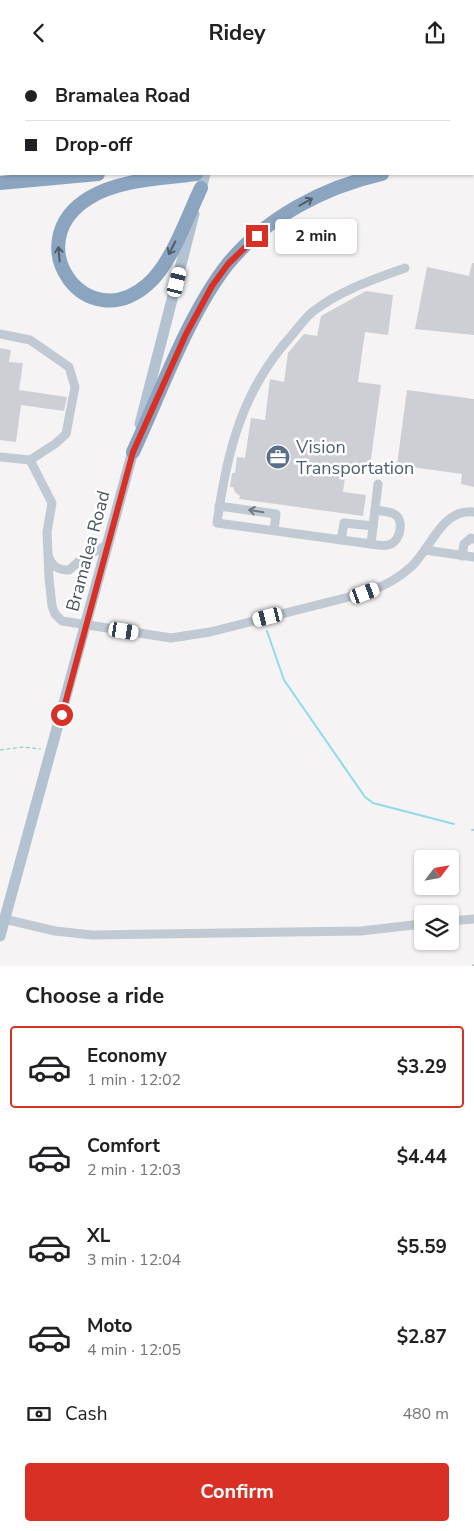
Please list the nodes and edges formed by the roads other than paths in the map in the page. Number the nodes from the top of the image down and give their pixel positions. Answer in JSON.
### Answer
{"nodes":[{"id":1,"x":87,"y":175,"type":"edge"},
{"id":2,"x":190,"y":175,"type":"edge"},
{"id":3,"x":205,"y":175,"type":"edge"},
{"id":4,"x":377,"y":175,"type":"edge"},
{"id":5,"x":0,"y":183,"type":"edge"},
{"id":6,"x":201,"y":188,"type":"junction"},
{"id":7,"x":405,"y":269,"type":"dead end"},
{"id":8,"x":0,"y":334,"type":"edge"},
{"id":9,"x":133,"y":452,"type":"junction"},
{"id":10,"x":0,"y":457,"type":"edge"},
{"id":11,"x":30,"y":460,"type":"junction"},
{"id":12,"x":378,"y":484,"type":"dead end"},
{"id":13,"x":219,"y":505,"type":"junction"},
{"id":14,"x":375,"y":510,"type":"junction"},
{"id":15,"x":474,"y":512,"type":"edge"},
{"id":16,"x":373,"y":526,"type":"junction"},
{"id":17,"x":274,"y":530,"type":"junction"},
{"id":18,"x":474,"y":539,"type":"edge"},
{"id":19,"x":341,"y":540,"type":"junction"},
{"id":20,"x":371,"y":544,"type":"junction"},
{"id":21,"x":107,"y":545,"type":"junction"},
{"id":22,"x":425,"y":550,"type":"junction"},
{"id":23,"x":47,"y":552,"type":"junction"},
{"id":24,"x":462,"y":556,"type":"junction"},
{"id":25,"x":474,"y":557,"type":"edge"},
{"id":26,"x":87,"y":624,"type":"junction"},
{"id":27,"x":4,"y":919,"type":"junction"},
{"id":28,"x":474,"y":919,"type":"edge"},
{"id":29,"x":459,"y":920,"type":"edge"},
{"id":30,"x":414,"y":925,"type":"edge"},
{"id":31,"x":0,"y":936,"type":"edge"}],
"edges":[{"from":1,"to":5,"type":"highway"},
{"from":6,"to":2,"type":"highway","one_way":true},
{"from":3,"to":6,"type":"main road","name":"Bramalea Road"},
{"from":9,"to":4,"type":"highway","one_way":true},
{"from":6,"to":9,"type":"main road","name":"Bramalea Road"},
{"from":7,"to":13,"type":"lane"},
{"from":8,"to":11,"type":"lane"},
{"from":9,"to":21,"type":"main road","name":"Bramalea Road"},
{"from":10,"to":11,"type":"lane"},
{"from":11,"to":23,"type":"lane"},
{"from":12,"to":14,"type":"lane"},
{"from":17,"to":13,"type":"lane","one_way":true},
{"from":13,"to":17,"type":"lane"},
{"from":14,"to":16,"type":"lane"},
{"from":14,"to":20,"type":"lane"},
{"from":15,"to":22,"type":"lane"},
{"from":16,"to":19,"type":"lane"},
{"from":16,"to":20,"type":"lane"},
{"from":17,"to":19,"type":"lane"},
{"from":18,"to":24,"type":"lane"},
{"from":19,"to":20,"type":"lane"},
{"from":21,"to":23,"type":"lane"},
{"from":21,"to":26,"type":"main road","name":"Bramalea Road"},
{"from":22,"to":24,"type":"lane"},
{"from":22,"to":26,"type":"lane"},
{"from":23,"to":26,"type":"lane"},
{"from":24,"to":25,"type":"lane"},
{"from":26,"to":27,"type":"main road","name":"Bramalea Road"},
{"from":27,"to":30,"type":"lane"},
{"from":27,"to":31,"type":"main road","name":"Bramalea Road"},
{"from":28,"to":29,"type":"lane"}]}
